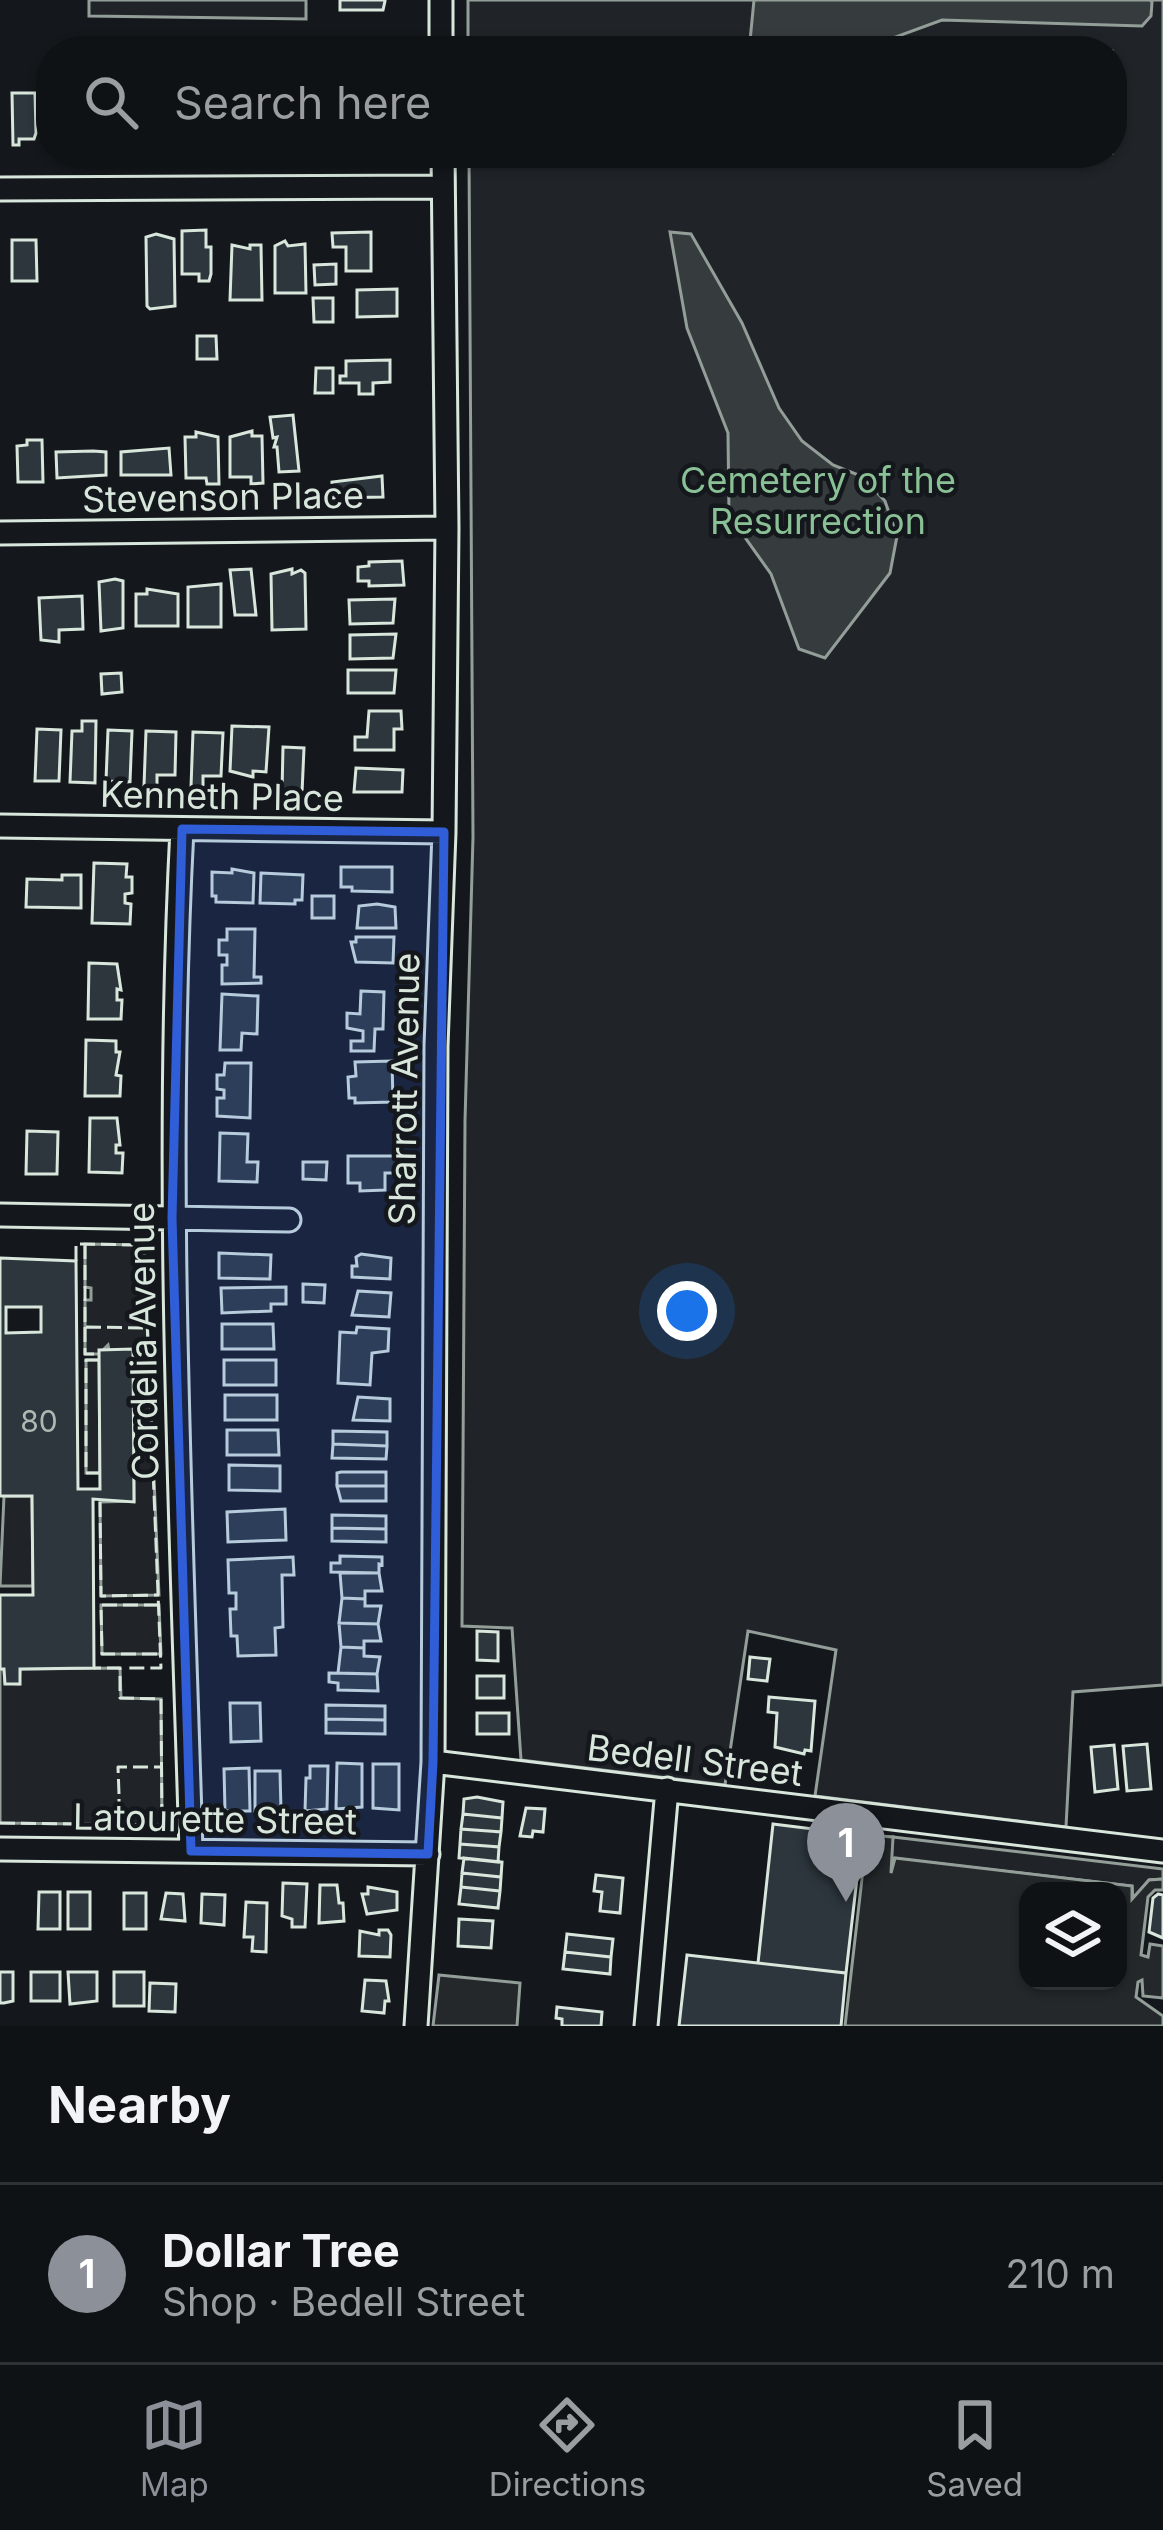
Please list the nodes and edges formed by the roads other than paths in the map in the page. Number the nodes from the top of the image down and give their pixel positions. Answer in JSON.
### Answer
{"nodes":[{"id":1,"x":441,"y":0,"type":"edge"},
{"id":2,"x":441,"y":36,"type":"edge"},
{"id":3,"x":442,"y":168,"type":"edge"},
{"id":4,"x":443,"y":187,"type":"junction"},
{"id":5,"x":0,"y":189,"type":"edge"},
{"id":6,"x":447,"y":528,"type":"junction"},
{"id":7,"x":0,"y":533,"type":"edge"},
{"id":8,"x":0,"y":826,"type":"edge"},
{"id":9,"x":182,"y":829,"type":"junction"},
{"id":10,"x":444,"y":832,"type":"junction"},
{"id":11,"x":0,"y":1215,"type":"edge"},
{"id":12,"x":172,"y":1218,"type":"junction"},
{"id":13,"x":289,"y":1220,"type":"dead end"},
{"id":14,"x":433,"y":1762,"type":"junction"},
{"id":15,"x":667,"y":1789,"type":"junction"},
{"id":16,"x":0,"y":1849,"type":"edge"},
{"id":17,"x":1163,"y":1851,"type":"edge"},
{"id":18,"x":191,"y":1852,"type":"junction"},
{"id":19,"x":428,"y":1854,"type":"junction"},
{"id":20,"x":416,"y":2026,"type":"edge"},
{"id":21,"x":646,"y":2026,"type":"edge"}],
"edges":[{"from":1,"to":2,"type":"street"},
{"from":3,"to":4,"type":"street","name":"Sharrott Avenue"},
{"from":4,"to":5,"type":"street"},
{"from":4,"to":6,"type":"street","name":"Sharrott Avenue"},
{"from":6,"to":7,"type":"street","name":"Stevenson Place"},
{"from":6,"to":10,"type":"street","name":"Sharrott Avenue"},
{"from":8,"to":9,"type":"street","name":"Kenneth Place"},
{"from":9,"to":10,"type":"street","name":"Kenneth Place"},
{"from":9,"to":12,"type":"street","name":"Cordelia Avenue"},
{"from":10,"to":14,"type":"street","name":"Sharrott Avenue"},
{"from":11,"to":12,"type":"street"},
{"from":12,"to":13,"type":"street"},
{"from":12,"to":18,"type":"street","name":"Cordelia Avenue"},
{"from":14,"to":15,"type":"street","name":"Bedell Street"},
{"from":14,"to":19,"type":"street","name":"Sharrott Avenue"},
{"from":15,"to":17,"type":"street","name":"Bedell Street"},
{"from":15,"to":21,"type":"street"},
{"from":16,"to":18,"type":"street","name":"Latourette Street"},
{"from":18,"to":19,"type":"street","name":"Latourette Street"},
{"from":19,"to":20,"type":"street","name":"Sharrott Avenue"}]}
